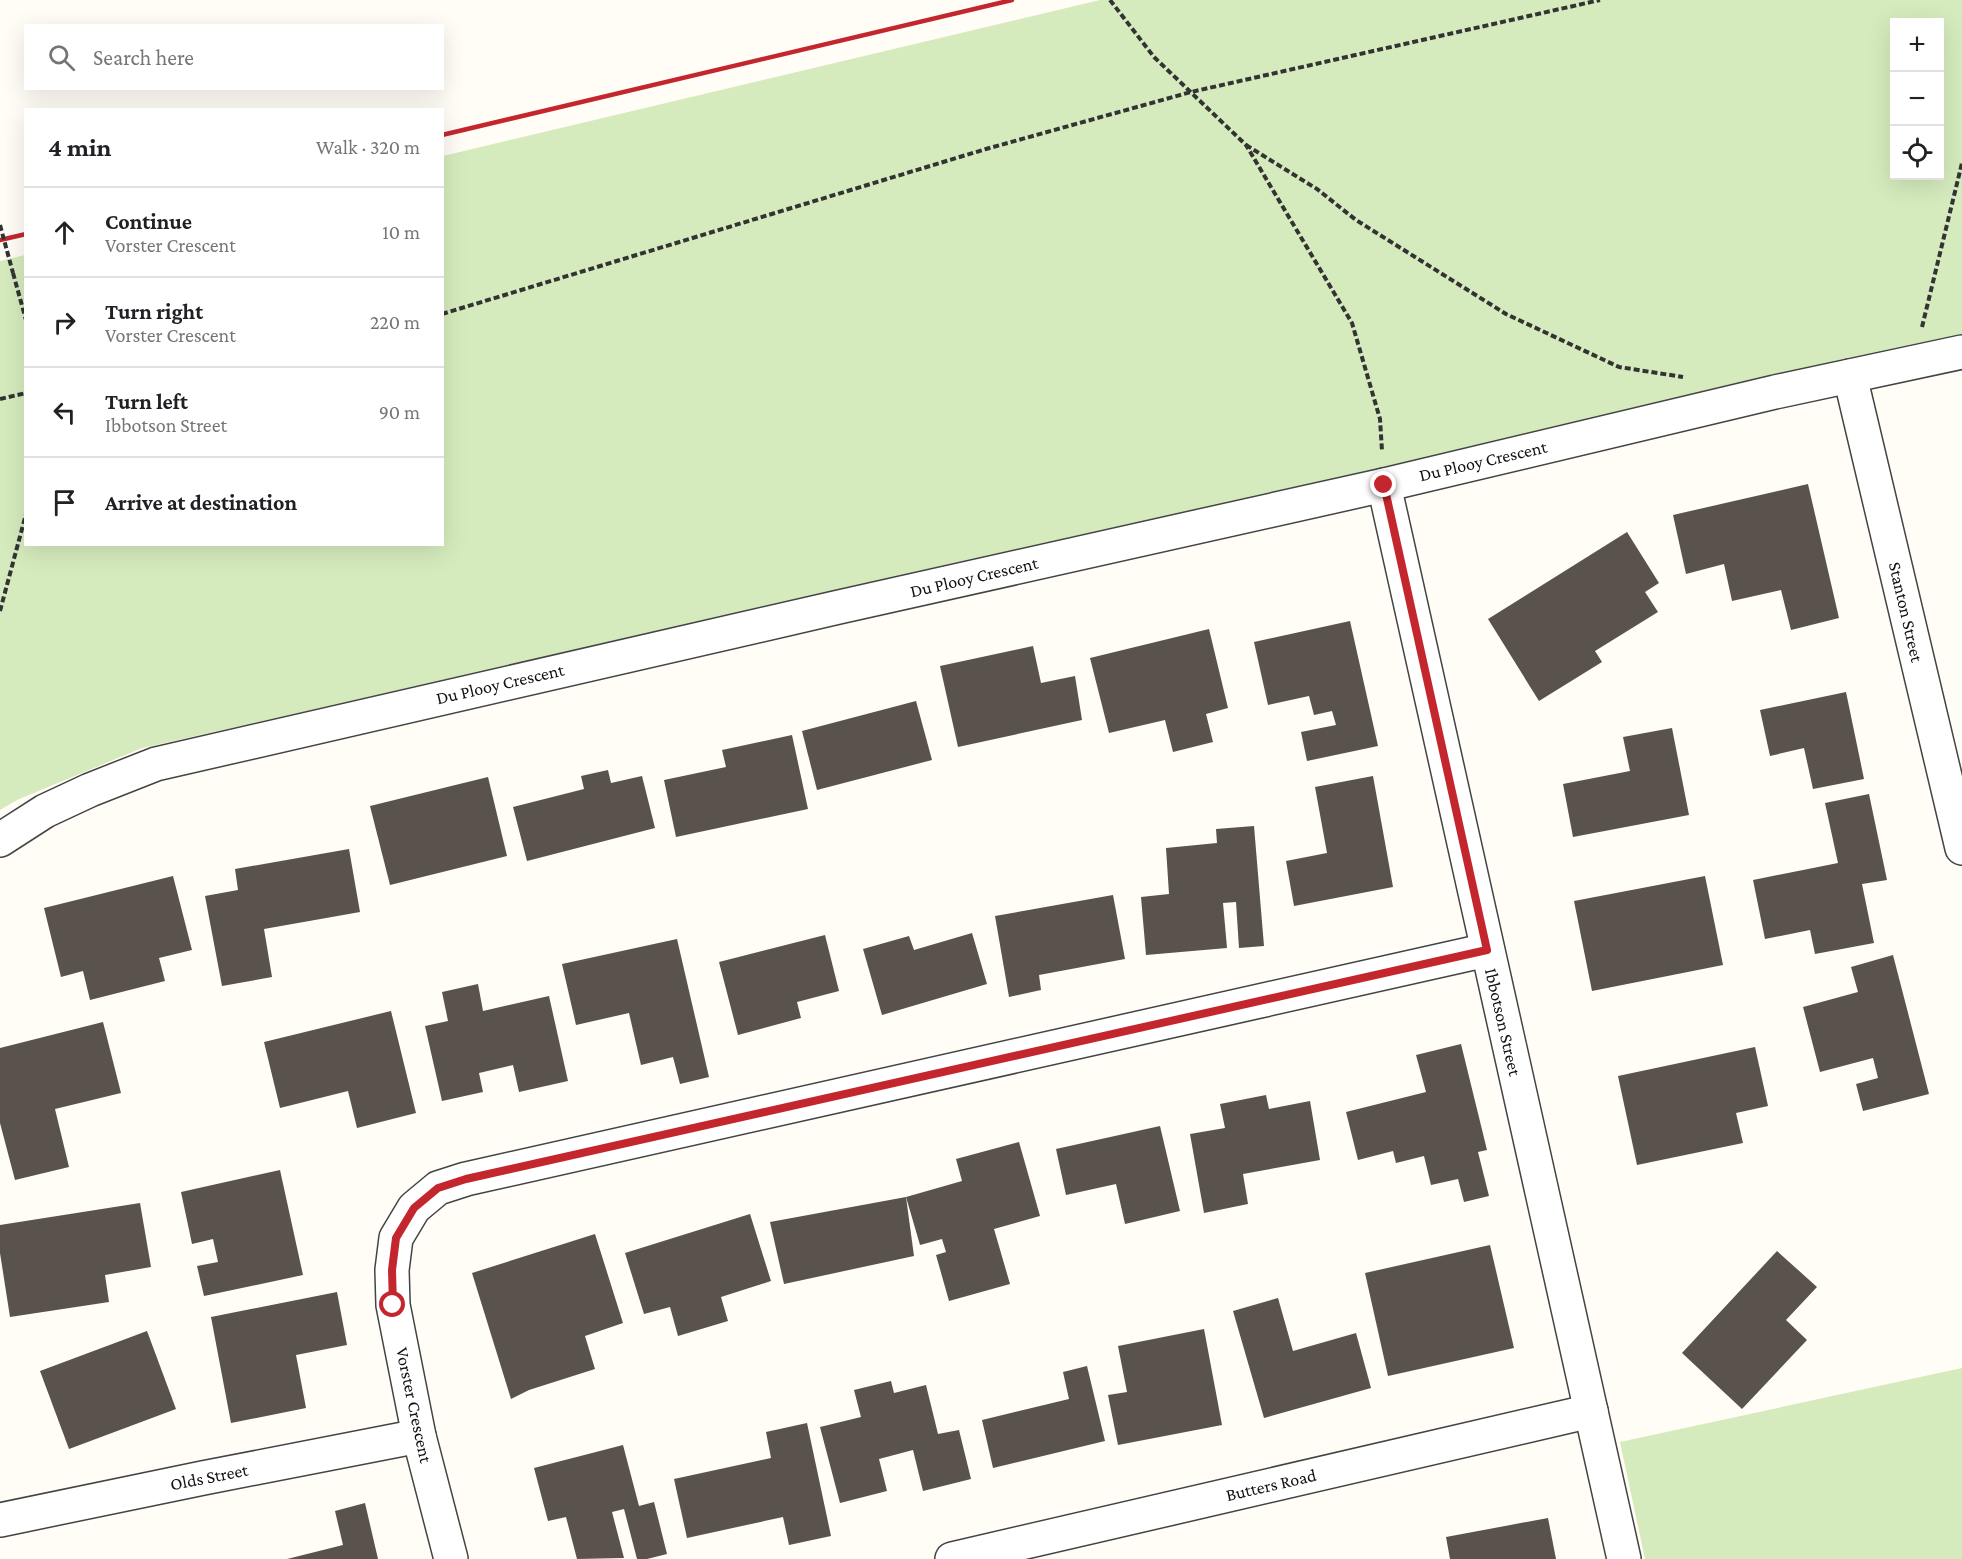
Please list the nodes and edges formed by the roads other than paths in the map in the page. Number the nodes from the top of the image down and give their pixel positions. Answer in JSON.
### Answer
{"nodes":[{"id":1,"x":1962,"y":352,"type":"edge"},
{"id":2,"x":1850,"y":376,"type":"junction"},
{"id":3,"x":1384,"y":485,"type":"junction"},
{"id":4,"x":0,"y":840,"type":"edge"},
{"id":5,"x":1962,"y":848,"type":"edge"},
{"id":6,"x":1487,"y":950,"type":"junction"},
{"id":7,"x":1591,"y":1411,"type":"junction"},
{"id":8,"x":419,"y":1436,"type":"junction"},
{"id":9,"x":0,"y":1520,"type":"edge"},
{"id":10,"x":451,"y":1559,"type":"edge"},
{"id":11,"x":952,"y":1559,"type":"edge"},
{"id":12,"x":1624,"y":1559,"type":"edge"}],
"edges":[{"from":1,"to":2,"type":"street","name":"Du Plooy Crescent"},
{"from":2,"to":3,"type":"street","name":"Du Plooy Crescent"},
{"from":2,"to":5,"type":"street","name":"Stanton Street"},
{"from":3,"to":4,"type":"street","name":"Du Plooy Crescent"},
{"from":3,"to":6,"type":"street","name":"Ibbotson Street"},
{"from":6,"to":7,"type":"street","name":"Ibbotson Street"},
{"from":6,"to":8,"type":"street","name":"Vorster Crescent"},
{"from":7,"to":11,"type":"street","name":"Butters Road"},
{"from":7,"to":12,"type":"street","name":"Ibbotson Street"},
{"from":8,"to":9,"type":"street","name":"Olds Street"},
{"from":8,"to":10,"type":"street","name":"Vorster Crescent"}]}
